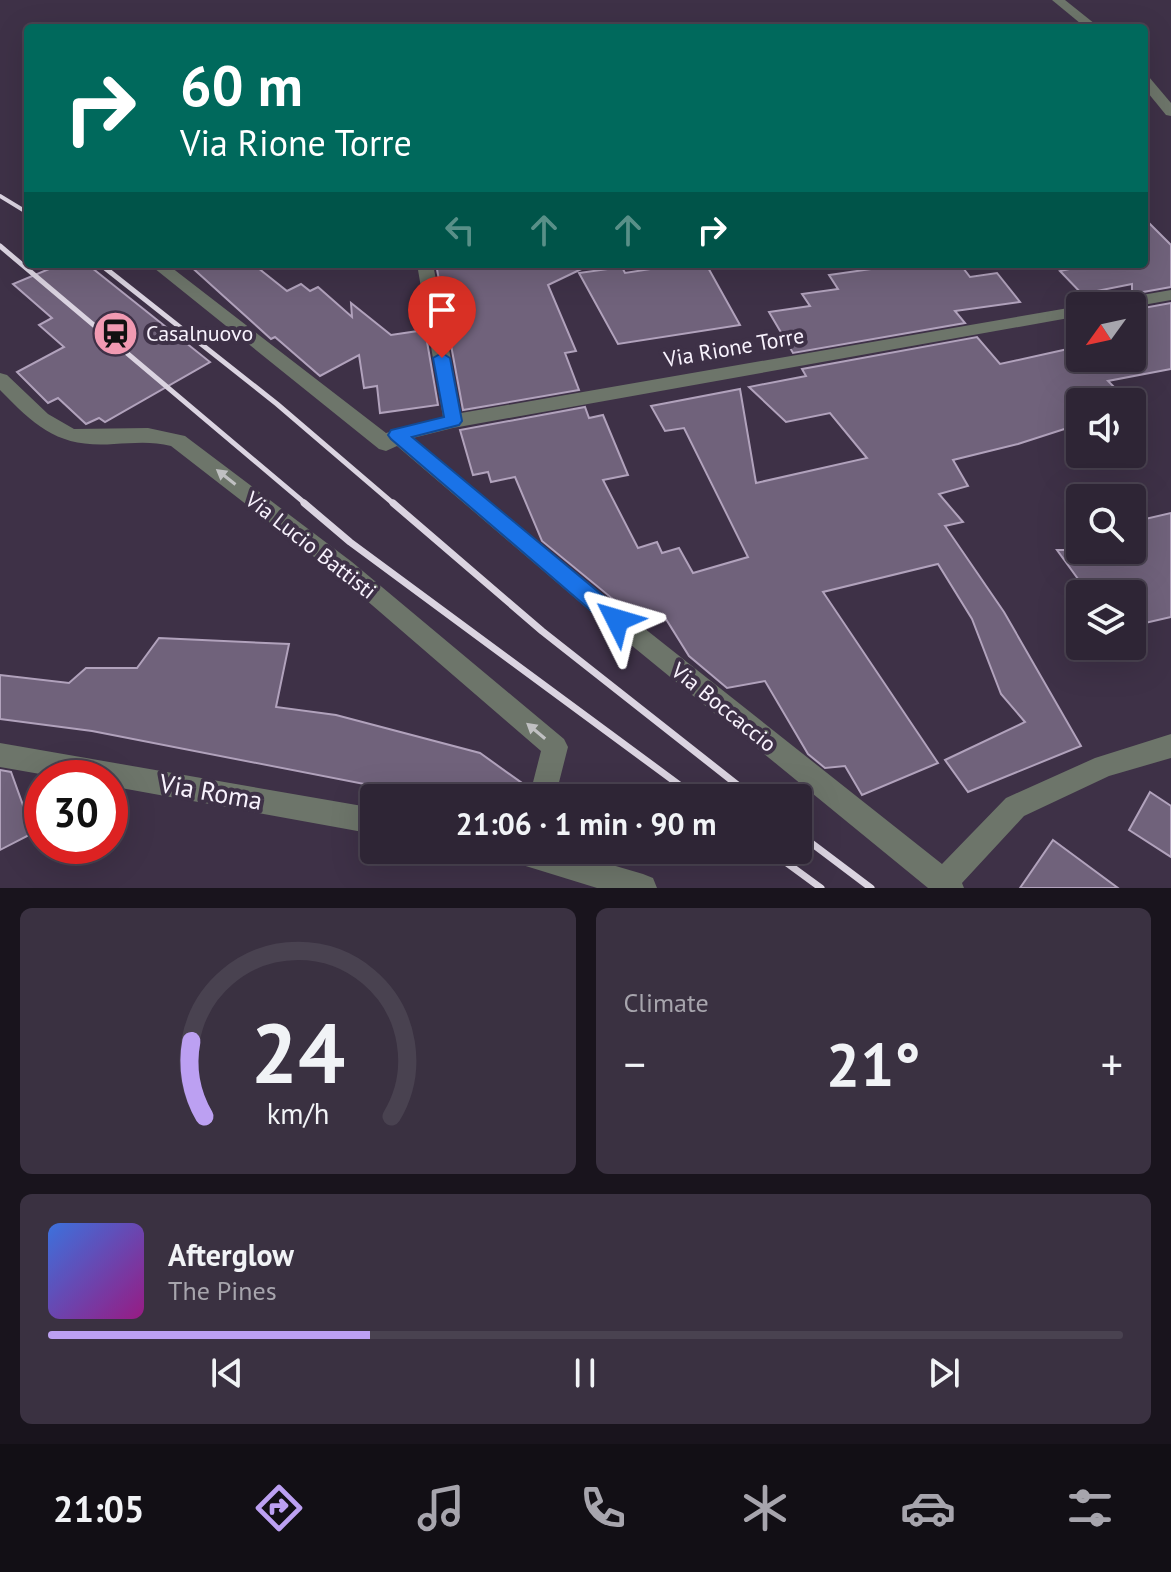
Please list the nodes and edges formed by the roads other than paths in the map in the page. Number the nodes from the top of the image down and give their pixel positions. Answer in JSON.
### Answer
{"nodes":[{"id":1,"x":1058,"y":0,"type":"edge"},
{"id":2,"x":1089,"y":24,"type":"edge"},
{"id":3,"x":1148,"y":84,"type":"edge"},
{"id":4,"x":1171,"y":112,"type":"edge"},
{"id":5,"x":162,"y":268,"type":"edge"},
{"id":6,"x":426,"y":268,"type":"edge"},
{"id":7,"x":1171,"y":295,"type":"edge"},
{"id":8,"x":1146,"y":299,"type":"edge"},
{"id":9,"x":1066,"y":313,"type":"edge"},
{"id":10,"x":0,"y":379,"type":"edge"},
{"id":11,"x":453,"y":421,"type":"junction"},
{"id":12,"x":397,"y":435,"type":"junction"},
{"id":13,"x":1171,"y":746,"type":"edge"},
{"id":14,"x":0,"y":755,"type":"edge"},
{"id":15,"x":546,"y":784,"type":"edge"},
{"id":16,"x":360,"y":819,"type":"edge"},
{"id":17,"x":566,"y":864,"type":"edge"},
{"id":18,"x":946,"y":886,"type":"edge"},
{"id":19,"x":643,"y":888,"type":"edge"}],
"edges":[{"from":1,"to":2,"type":"street"},
{"from":3,"to":4,"type":"street"},
{"from":5,"to":12,"type":"street"},
{"from":6,"to":11,"type":"street"},
{"from":7,"to":8,"type":"street"},
{"from":9,"to":11,"type":"street","name":"Via Rione Torre"},
{"from":15,"to":10,"type":"street","name":"Via Lucio Battisti","one_way":true},
{"from":11,"to":12,"type":"street","name":"Via Rione Torre"},
{"from":12,"to":18,"type":"street","name":"Via Boccaccio"},
{"from":13,"to":18,"type":"street"},
{"from":14,"to":16,"type":"street","name":"Via Roma"},
{"from":17,"to":19,"type":"street"}]}
